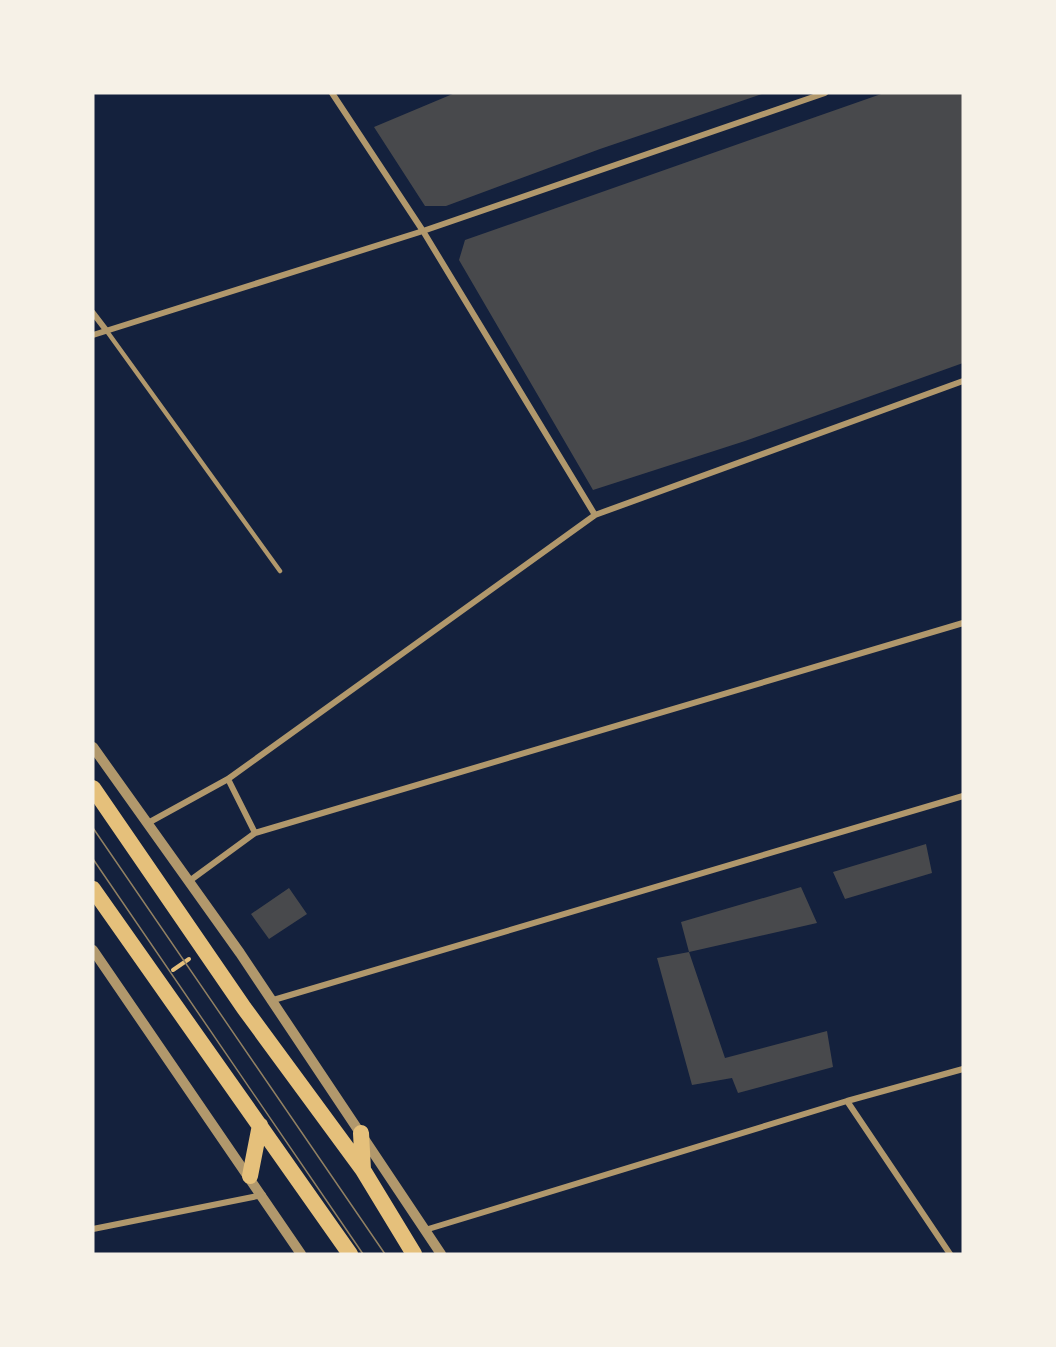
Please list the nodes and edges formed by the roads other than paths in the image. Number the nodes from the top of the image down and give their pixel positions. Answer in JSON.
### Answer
{"nodes":[{"id":1,"x":332,"y":93,"type":"edge"},
{"id":2,"x":825,"y":93,"type":"edge"},
{"id":3,"x":423,"y":231,"type":"junction"},
{"id":4,"x":93,"y":313,"type":"edge"},
{"id":5,"x":106,"y":330,"type":"junction"},
{"id":6,"x":93,"y":335,"type":"edge"},
{"id":7,"x":963,"y":381,"type":"edge"},
{"id":8,"x":596,"y":515,"type":"junction"},
{"id":9,"x":279,"y":571,"type":"dead end"},
{"id":10,"x":963,"y":623,"type":"edge"},
{"id":11,"x":93,"y":747,"type":"edge"},
{"id":12,"x":228,"y":780,"type":"junction"},
{"id":13,"x":93,"y":788,"type":"edge"},
{"id":14,"x":963,"y":796,"type":"edge"},
{"id":15,"x":148,"y":823,"type":"junction"},
{"id":16,"x":255,"y":833,"type":"junction"},
{"id":17,"x":188,"y":882,"type":"junction"},
{"id":18,"x":93,"y":888,"type":"edge"},
{"id":19,"x":93,"y":950,"type":"edge"},
{"id":20,"x":270,"y":1000,"type":"junction"},
{"id":21,"x":963,"y":1070,"type":"edge"},
{"id":22,"x":848,"y":1101,"type":"junction"},
{"id":23,"x":260,"y":1125,"type":"junction"},
{"id":24,"x":361,"y":1133,"type":"junction"},
{"id":25,"x":363,"y":1170,"type":"junction"},
{"id":26,"x":250,"y":1176,"type":"junction"},
{"id":27,"x":263,"y":1195,"type":"junction"},
{"id":28,"x":93,"y":1229,"type":"edge"},
{"id":29,"x":425,"y":1230,"type":"junction"},
{"id":30,"x":302,"y":1254,"type":"edge"},
{"id":31,"x":350,"y":1254,"type":"edge"},
{"id":32,"x":414,"y":1254,"type":"edge"},
{"id":33,"x":441,"y":1254,"type":"edge"},
{"id":34,"x":950,"y":1254,"type":"edge"}],
"edges":[{"from":1,"to":3,"type":"street"},
{"from":2,"to":3,"type":"street"},
{"from":3,"to":5,"type":"street"},
{"from":3,"to":8,"type":"street"},
{"from":4,"to":5,"type":"street"},
{"from":5,"to":6,"type":"street"},
{"from":5,"to":9,"type":"lane"},
{"from":7,"to":8,"type":"street"},
{"from":8,"to":12,"type":"street"},
{"from":10,"to":16,"type":"street"},
{"from":11,"to":15,"type":"street"},
{"from":12,"to":15,"type":"street"},
{"from":12,"to":16,"type":"street"},
{"from":13,"to":25,"type":"highway"},
{"from":14,"to":20,"type":"street"},
{"from":15,"to":17,"type":"street"},
{"from":16,"to":17,"type":"street"},
{"from":17,"to":20,"type":"street"},
{"from":18,"to":23,"type":"highway"},
{"from":19,"to":26,"type":"street"},
{"from":20,"to":24,"type":"street"},
{"from":21,"to":22,"type":"street"},
{"from":22,"to":29,"type":"street"},
{"from":22,"to":34,"type":"street"},
{"from":23,"to":26,"type":"highway"},
{"from":23,"to":31,"type":"highway"},
{"from":24,"to":25,"type":"highway"},
{"from":24,"to":29,"type":"street"},
{"from":25,"to":32,"type":"highway"},
{"from":26,"to":27,"type":"street"},
{"from":27,"to":28,"type":"street"},
{"from":27,"to":30,"type":"street"},
{"from":29,"to":33,"type":"street"}]}
